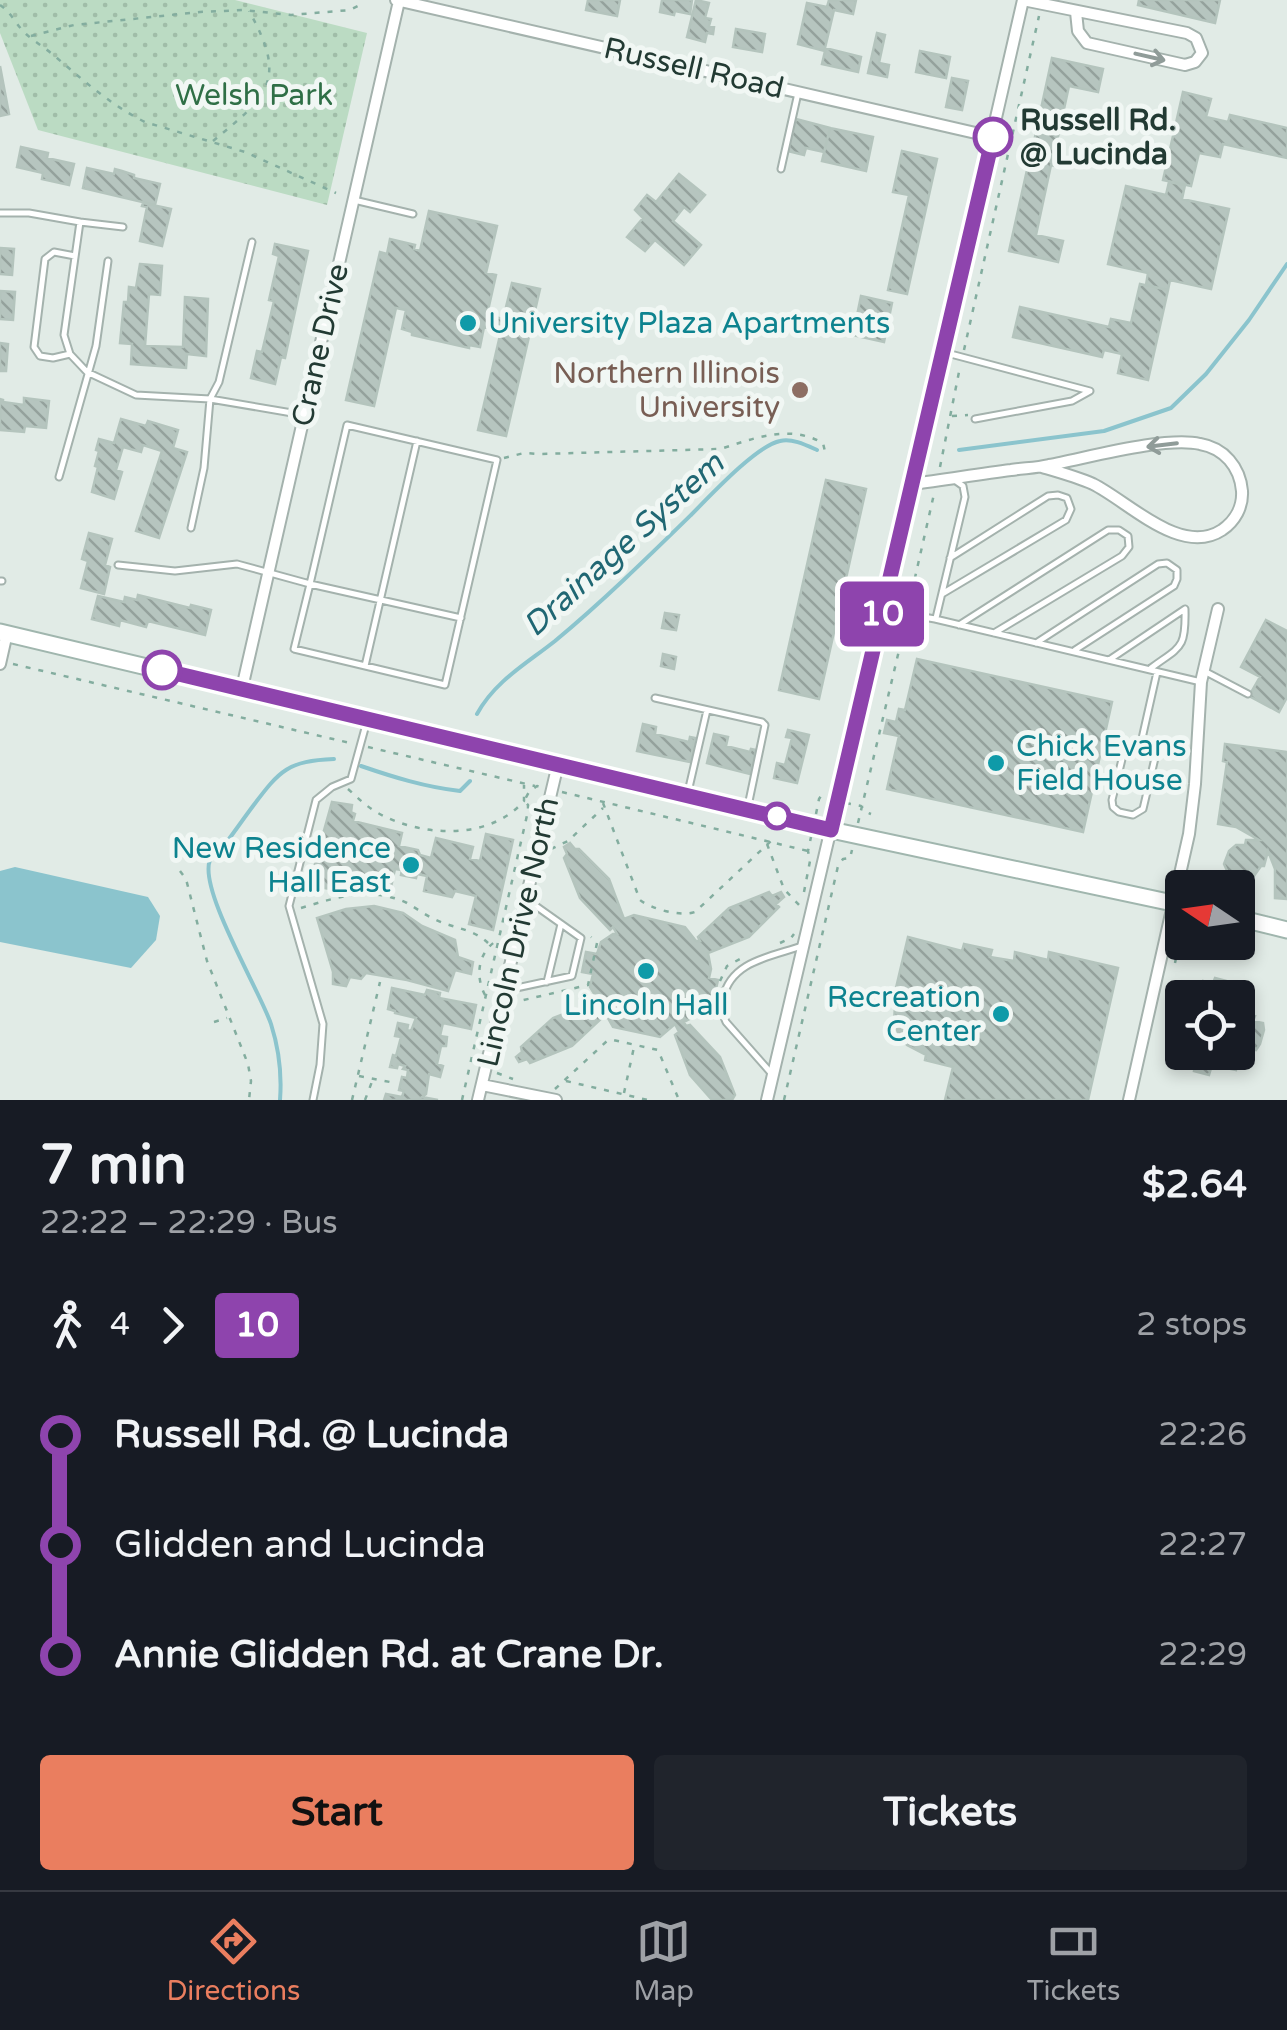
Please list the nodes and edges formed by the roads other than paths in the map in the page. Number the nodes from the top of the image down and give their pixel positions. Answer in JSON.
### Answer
{"nodes":[{"id":1,"x":397,"y":0,"type":"edge"},
{"id":2,"x":1023,"y":0,"type":"edge"},
{"id":3,"x":1076,"y":12,"type":"junction"},
{"id":4,"x":798,"y":92,"type":"junction"},
{"id":5,"x":993,"y":137,"type":"junction"},
{"id":6,"x":781,"y":168,"type":"dead end"},
{"id":7,"x":354,"y":200,"type":"junction"},
{"id":8,"x":0,"y":213,"type":"edge"},
{"id":9,"x":414,"y":214,"type":"dead end"},
{"id":10,"x":80,"y":222,"type":"junction"},
{"id":11,"x":122,"y":227,"type":"dead end"},
{"id":12,"x":252,"y":242,"type":"dead end"},
{"id":13,"x":75,"y":256,"type":"junction"},
{"id":14,"x":108,"y":261,"type":"dead end"},
{"id":15,"x":943,"y":352,"type":"junction"},
{"id":16,"x":70,"y":354,"type":"junction"},
{"id":17,"x":87,"y":372,"type":"junction"},
{"id":18,"x":210,"y":399,"type":"junction"},
{"id":19,"x":304,"y":415,"type":"junction"},
{"id":20,"x":975,"y":419,"type":"road end"},
{"id":21,"x":416,"y":441,"type":"junction"},
{"id":22,"x":1042,"y":467,"type":"junction"},
{"id":23,"x":60,"y":477,"type":"dead end"},
{"id":24,"x":954,"y":479,"type":"junction"},
{"id":25,"x":912,"y":484,"type":"junction"},
{"id":26,"x":191,"y":528,"type":"dead end"},
{"id":27,"x":950,"y":558,"type":"junction"},
{"id":28,"x":118,"y":565,"type":"dead end"},
{"id":29,"x":267,"y":574,"type":"junction"},
{"id":30,"x":310,"y":584,"type":"junction"},
{"id":31,"x":942,"y":594,"type":"junction"},
{"id":32,"x":380,"y":600,"type":"junction"},
{"id":33,"x":1218,"y":608,"type":"dead end"},
{"id":34,"x":882,"y":610,"type":"junction"},
{"id":35,"x":461,"y":618,"type":"junction"},
{"id":36,"x":936,"y":620,"type":"junction"},
{"id":37,"x":960,"y":625,"type":"junction"},
{"id":38,"x":4,"y":632,"type":"edge"},
{"id":39,"x":994,"y":633,"type":"junction"},
{"id":40,"x":1036,"y":644,"type":"junction"},
{"id":41,"x":1073,"y":652,"type":"junction"},
{"id":42,"x":1,"y":659,"type":"edge"},
{"id":43,"x":1109,"y":660,"type":"junction"},
{"id":44,"x":366,"y":666,"type":"junction"},
{"id":45,"x":1149,"y":670,"type":"junction"},
{"id":46,"x":1157,"y":672,"type":"junction"},
{"id":47,"x":1202,"y":676,"type":"junction"},
{"id":48,"x":242,"y":688,"type":"junction"},
{"id":49,"x":1248,"y":694,"type":"dead end"},
{"id":50,"x":655,"y":698,"type":"dead end"},
{"id":51,"x":707,"y":710,"type":"junction"},
{"id":52,"x":368,"y":718,"type":"junction"},
{"id":53,"x":1140,"y":744,"type":"junction"},
{"id":54,"x":558,"y":764,"type":"junction"},
{"id":55,"x":687,"y":795,"type":"junction"},
{"id":56,"x":748,"y":809,"type":"junction"},
{"id":57,"x":831,"y":830,"type":"junction"},
{"id":58,"x":1183,"y":870,"type":"edge"},
{"id":59,"x":526,"y":899,"type":"junction"},
{"id":60,"x":1165,"y":901,"type":"edge"},
{"id":61,"x":1255,"y":922,"type":"edge"},
{"id":62,"x":560,"y":924,"type":"junction"},
{"id":63,"x":1287,"y":930,"type":"edge"},
{"id":64,"x":804,"y":945,"type":"junction"},
{"id":65,"x":1165,"y":956,"type":"edge"},
{"id":66,"x":547,"y":982,"type":"junction"},
{"id":67,"x":504,"y":991,"type":"junction"},
{"id":68,"x":772,"y":1075,"type":"junction"},
{"id":69,"x":482,"y":1085,"type":"junction"},
{"id":70,"x":556,"y":1095,"type":"edge"},
{"id":71,"x":313,"y":1100,"type":"edge"},
{"id":72,"x":478,"y":1100,"type":"edge"},
{"id":73,"x":766,"y":1100,"type":"edge"},
{"id":74,"x":1129,"y":1100,"type":"edge"}],
"edges":[{"from":1,"to":4,"type":"street","name":"Russell Road"},
{"from":1,"to":7,"type":"street","name":"Crane Drive"},
{"from":2,"to":3,"type":"street"},
{"from":2,"to":5,"type":"street"},
{"from":3,"to":3,"type":"street","one_way":true},
{"from":4,"to":5,"type":"street","name":"Russell Road"},
{"from":4,"to":6,"type":"lane"},
{"from":5,"to":15,"type":"street"},
{"from":7,"to":9,"type":"lane"},
{"from":7,"to":19,"type":"street","name":"Crane Drive"},
{"from":8,"to":10,"type":"lane"},
{"from":10,"to":11,"type":"lane"},
{"from":10,"to":13,"type":"lane"},
{"from":12,"to":18,"type":"lane"},
{"from":13,"to":16,"type":"lane"},
{"from":13,"to":16,"type":"lane"},
{"from":14,"to":17,"type":"lane"},
{"from":15,"to":20,"type":"lane"},
{"from":15,"to":25,"type":"street"},
{"from":16,"to":17,"type":"lane"},
{"from":17,"to":18,"type":"lane"},
{"from":17,"to":23,"type":"lane"},
{"from":18,"to":19,"type":"lane"},
{"from":18,"to":26,"type":"lane"},
{"from":19,"to":29,"type":"street","name":"Crane Drive"},
{"from":21,"to":30,"type":"lane"},
{"from":21,"to":32,"type":"lane"},
{"from":21,"to":35,"type":"lane"},
{"from":22,"to":22,"type":"street","one_way":true},
{"from":22,"to":24,"type":"street"},
{"from":24,"to":25,"type":"street"},
{"from":24,"to":27,"type":"lane"},
{"from":25,"to":34,"type":"street"},
{"from":27,"to":31,"type":"lane"},
{"from":27,"to":31,"type":"lane"},
{"from":28,"to":29,"type":"lane"},
{"from":29,"to":30,"type":"lane"},
{"from":29,"to":48,"type":"street","name":"Crane Drive"},
{"from":30,"to":32,"type":"lane"},
{"from":30,"to":44,"type":"lane"},
{"from":31,"to":36,"type":"lane"},
{"from":32,"to":35,"type":"lane"},
{"from":32,"to":44,"type":"lane"},
{"from":33,"to":47,"type":"street"},
{"from":34,"to":36,"type":"lane"},
{"from":34,"to":57,"type":"street"},
{"from":35,"to":44,"type":"lane"},
{"from":36,"to":37,"type":"lane"},
{"from":37,"to":39,"type":"lane"},
{"from":37,"to":39,"type":"lane"},
{"from":38,"to":42,"type":"street"},
{"from":38,"to":48,"type":"main road"},
{"from":39,"to":40,"type":"lane"},
{"from":40,"to":41,"type":"lane"},
{"from":40,"to":41,"type":"lane"},
{"from":41,"to":43,"type":"lane"},
{"from":43,"to":45,"type":"lane"},
{"from":43,"to":45,"type":"lane"},
{"from":45,"to":46,"type":"lane"},
{"from":46,"to":47,"type":"lane"},
{"from":46,"to":53,"type":"lane"},
{"from":47,"to":49,"type":"lane"},
{"from":47,"to":58,"type":"street"},
{"from":48,"to":52,"type":"main road"},
{"from":50,"to":51,"type":"lane"},
{"from":51,"to":55,"type":"lane"},
{"from":51,"to":56,"type":"lane"},
{"from":52,"to":54,"type":"main road"},
{"from":52,"to":71,"type":"lane"},
{"from":53,"to":53,"type":"lane"},
{"from":54,"to":55,"type":"main road"},
{"from":54,"to":59,"type":"street","name":"Lincoln Drive North"},
{"from":55,"to":56,"type":"main road"},
{"from":56,"to":57,"type":"main road"},
{"from":57,"to":60,"type":"main road"},
{"from":57,"to":64,"type":"street"},
{"from":59,"to":62,"type":"lane"},
{"from":59,"to":67,"type":"street","name":"Lincoln Drive North"},
{"from":61,"to":63,"type":"main road"},
{"from":62,"to":66,"type":"lane"},
{"from":62,"to":66,"type":"lane"},
{"from":64,"to":68,"type":"street"},
{"from":64,"to":68,"type":"lane"},
{"from":65,"to":74,"type":"street"},
{"from":66,"to":67,"type":"lane"},
{"from":67,"to":69,"type":"street","name":"Lincoln Drive North"},
{"from":68,"to":73,"type":"street"},
{"from":69,"to":70,"type":"street"},
{"from":69,"to":72,"type":"street","name":"Lincoln Drive North"}]}
